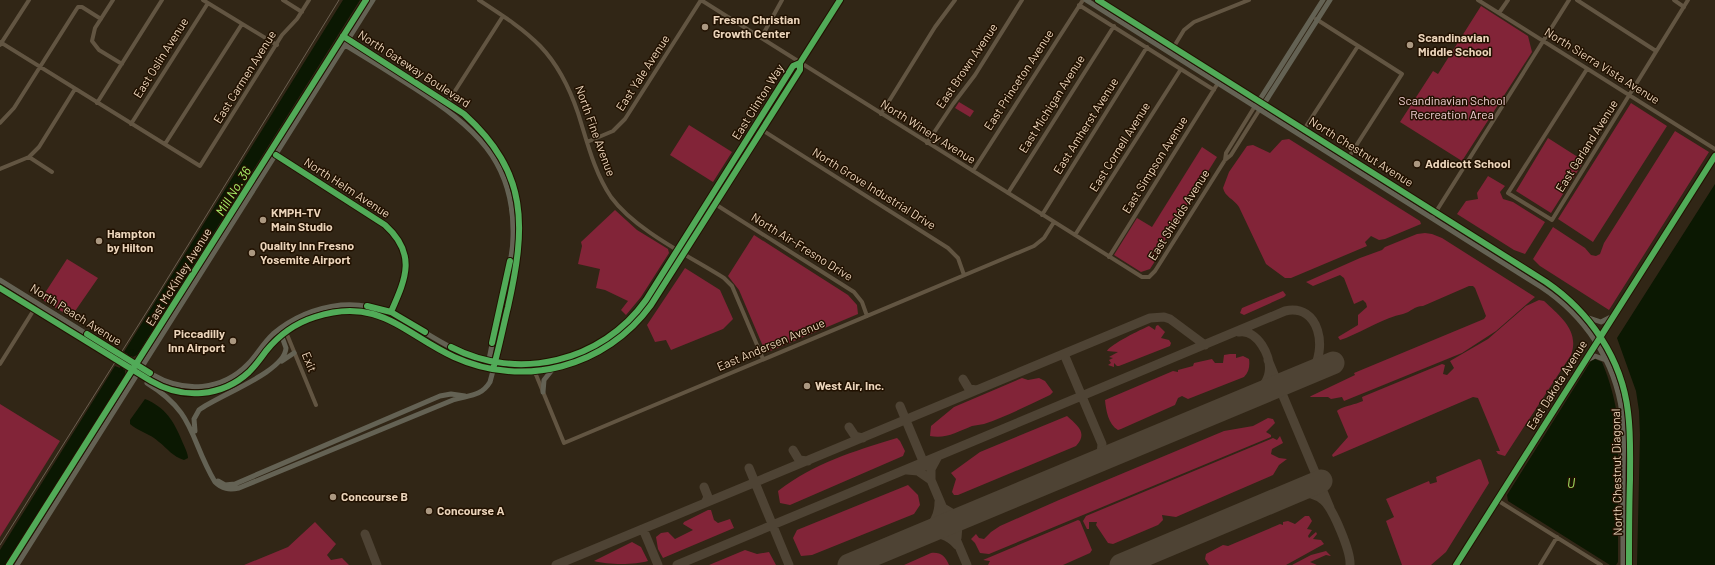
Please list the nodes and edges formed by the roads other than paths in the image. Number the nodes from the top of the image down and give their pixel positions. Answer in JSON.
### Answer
{"nodes":[{"id":1,"x":29,"y":0,"type":"edge"},
{"id":2,"x":112,"y":0,"type":"edge"},
{"id":3,"x":162,"y":0,"type":"edge"},
{"id":4,"x":204,"y":0,"type":"edge"},
{"id":5,"x":283,"y":0,"type":"edge"},
{"id":6,"x":309,"y":0,"type":"edge"},
{"id":7,"x":366,"y":0,"type":"edge"},
{"id":8,"x":373,"y":0,"type":"edge"},
{"id":9,"x":479,"y":0,"type":"edge"},
{"id":10,"x":701,"y":0,"type":"edge"},
{"id":11,"x":782,"y":0,"type":"edge"},
{"id":12,"x":840,"y":0,"type":"edge"},
{"id":13,"x":955,"y":0,"type":"edge"},
{"id":14,"x":1022,"y":0,"type":"edge"},
{"id":15,"x":1083,"y":0,"type":"edge"},
{"id":16,"x":1086,"y":0,"type":"edge"},
{"id":17,"x":1098,"y":0,"type":"edge"},
{"id":18,"x":1249,"y":0,"type":"edge"},
{"id":19,"x":1323,"y":0,"type":"edge"},
{"id":20,"x":1330,"y":0,"type":"edge"},
{"id":21,"x":1478,"y":0,"type":"edge"},
{"id":22,"x":1508,"y":0,"type":"edge"},
{"id":23,"x":1569,"y":0,"type":"edge"},
{"id":24,"x":1577,"y":0,"type":"edge"},
{"id":25,"x":1674,"y":0,"type":"edge"},
{"id":26,"x":1688,"y":0,"type":"edge"},
{"id":27,"x":208,"y":3,"type":"junction"},
{"id":28,"x":1079,"y":5,"type":"junction"},
{"id":29,"x":1684,"y":6,"type":"junction"},
{"id":30,"x":302,"y":12,"type":"junction"},
{"id":31,"x":1499,"y":13,"type":"junction"},
{"id":32,"x":503,"y":16,"type":"junction"},
{"id":33,"x":1312,"y":17,"type":"junction"},
{"id":34,"x":101,"y":19,"type":"junction"},
{"id":35,"x":1317,"y":20,"type":"junction"},
{"id":36,"x":242,"y":24,"type":"junction"},
{"id":37,"x":1114,"y":26,"type":"junction"},
{"id":38,"x":343,"y":36,"type":"junction"},
{"id":39,"x":761,"y":38,"type":"junction"},
{"id":40,"x":348,"y":39,"type":"junction"},
{"id":41,"x":340,"y":41,"type":"junction"},
{"id":42,"x":1544,"y":41,"type":"junction"},
{"id":43,"x":0,"y":44,"type":"edge"},
{"id":44,"x":345,"y":44,"type":"junction"},
{"id":45,"x":277,"y":46,"type":"junction"},
{"id":46,"x":1358,"y":46,"type":"junction"},
{"id":47,"x":1147,"y":47,"type":"junction"},
{"id":48,"x":1174,"y":48,"type":"junction"},
{"id":49,"x":1656,"y":51,"type":"junction"},
{"id":50,"x":1170,"y":53,"type":"junction"},
{"id":51,"x":1183,"y":61,"type":"junction"},
{"id":52,"x":800,"y":63,"type":"junction"},
{"id":53,"x":122,"y":64,"type":"junction"},
{"id":54,"x":40,"y":67,"type":"junction"},
{"id":55,"x":1181,"y":68,"type":"junction"},
{"id":56,"x":1587,"y":69,"type":"junction"},
{"id":57,"x":1213,"y":72,"type":"junction"},
{"id":58,"x":1218,"y":83,"type":"junction"},
{"id":59,"x":75,"y":89,"type":"junction"},
{"id":60,"x":1214,"y":90,"type":"junction"},
{"id":61,"x":1630,"y":96,"type":"junction"},
{"id":62,"x":1259,"y":101,"type":"junction"},
{"id":63,"x":97,"y":103,"type":"junction"},
{"id":64,"x":1264,"y":104,"type":"junction"},
{"id":65,"x":446,"y":105,"type":"junction"},
{"id":66,"x":1255,"y":106,"type":"junction"},
{"id":67,"x":1260,"y":110,"type":"junction"},
{"id":68,"x":881,"y":114,"type":"junction"},
{"id":69,"x":293,"y":117,"type":"junction"},
{"id":70,"x":0,"y":123,"type":"edge"},
{"id":71,"x":132,"y":124,"type":"junction"},
{"id":72,"x":762,"y":130,"type":"junction"},
{"id":73,"x":1304,"y":130,"type":"junction"},
{"id":74,"x":1301,"y":135,"type":"junction"},
{"id":75,"x":588,"y":142,"type":"junction"},
{"id":76,"x":927,"y":143,"type":"junction"},
{"id":77,"x":165,"y":144,"type":"junction"},
{"id":78,"x":1715,"y":149,"type":"edge"},
{"id":79,"x":276,"y":155,"type":"junction"},
{"id":80,"x":1715,"y":156,"type":"edge"},
{"id":81,"x":29,"y":157,"type":"junction"},
{"id":82,"x":1348,"y":157,"type":"junction"},
{"id":83,"x":1225,"y":160,"type":"junction"},
{"id":84,"x":1345,"y":163,"type":"junction"},
{"id":85,"x":0,"y":169,"type":"edge"},
{"id":86,"x":973,"y":171,"type":"junction"},
{"id":87,"x":52,"y":172,"type":"dead end"},
{"id":88,"x":1008,"y":193,"type":"junction"},
{"id":89,"x":715,"y":204,"type":"junction"},
{"id":90,"x":1435,"y":212,"type":"junction"},
{"id":91,"x":1042,"y":214,"type":"junction"},
{"id":92,"x":1432,"y":218,"type":"junction"},
{"id":93,"x":1054,"y":222,"type":"junction"},
{"id":94,"x":1075,"y":235,"type":"junction"},
{"id":95,"x":212,"y":245,"type":"junction"},
{"id":96,"x":678,"y":249,"type":"junction"},
{"id":97,"x":684,"y":253,"type":"junction"},
{"id":98,"x":1109,"y":257,"type":"junction"},
{"id":99,"x":510,"y":263,"type":"junction"},
{"id":100,"x":516,"y":264,"type":"junction"},
{"id":101,"x":1522,"y":267,"type":"junction"},
{"id":102,"x":1519,"y":272,"type":"junction"},
{"id":103,"x":964,"y":275,"type":"junction"},
{"id":104,"x":1146,"y":278,"type":"joint"},
{"id":105,"x":0,"y":281,"type":"edge"},
{"id":106,"x":0,"y":288,"type":"edge"},
{"id":107,"x":191,"y":290,"type":"junction"},
{"id":108,"x":35,"y":309,"type":"junction"},
{"id":109,"x":348,"y":311,"type":"junction"},
{"id":110,"x":391,"y":312,"type":"junction"},
{"id":111,"x":55,"y":314,"type":"junction"},
{"id":112,"x":1585,"y":315,"type":"junction"},
{"id":113,"x":867,"y":316,"type":"junction"},
{"id":114,"x":1613,"y":316,"type":"junction"},
{"id":115,"x":629,"y":321,"type":"junction"},
{"id":116,"x":282,"y":327,"type":"junction"},
{"id":117,"x":286,"y":332,"type":"junction"},
{"id":118,"x":281,"y":336,"type":"junction"},
{"id":119,"x":1600,"y":336,"type":"junction"},
{"id":120,"x":1597,"y":342,"type":"junction"},
{"id":121,"x":604,"y":349,"type":"junction"},
{"id":122,"x":294,"y":353,"type":"junction"},
{"id":123,"x":763,"y":359,"type":"junction"},
{"id":124,"x":489,"y":361,"type":"junction"},
{"id":125,"x":1585,"y":361,"type":"junction"},
{"id":126,"x":1606,"y":361,"type":"junction"},
{"id":127,"x":495,"y":363,"type":"junction"},
{"id":128,"x":0,"y":364,"type":"edge"},
{"id":129,"x":136,"y":364,"type":"junction"},
{"id":130,"x":532,"y":365,"type":"junction"},
{"id":131,"x":274,"y":367,"type":"junction"},
{"id":132,"x":142,"y":368,"type":"junction"},
{"id":133,"x":487,"y":368,"type":"junction"},
{"id":134,"x":493,"y":369,"type":"junction"},
{"id":135,"x":553,"y":369,"type":"junction"},
{"id":136,"x":132,"y":370,"type":"junction"},
{"id":137,"x":535,"y":372,"type":"junction"},
{"id":138,"x":138,"y":373,"type":"junction"},
{"id":139,"x":543,"y":392,"type":"junction"},
{"id":140,"x":467,"y":396,"type":"junction"},
{"id":141,"x":316,"y":405,"type":"dead end"},
{"id":142,"x":196,"y":439,"type":"junction"},
{"id":143,"x":321,"y":446,"type":"junction"},
{"id":144,"x":324,"y":453,"type":"junction"},
{"id":145,"x":211,"y":475,"type":"junction"},
{"id":146,"x":1497,"y":500,"type":"junction"},
{"id":147,"x":1557,"y":537,"type":"junction"},
{"id":148,"x":20,"y":548,"type":"junction"},
{"id":149,"x":9,"y":565,"type":"edge"},
{"id":150,"x":13,"y":565,"type":"edge"},
{"id":151,"x":17,"y":565,"type":"edge"},
{"id":152,"x":1456,"y":565,"type":"edge"},
{"id":153,"x":1540,"y":565,"type":"edge"},
{"id":154,"x":1601,"y":565,"type":"edge"},
{"id":155,"x":1623,"y":565,"type":"edge"},
{"id":156,"x":1629,"y":565,"type":"edge"}],
"edges":[{"from":1,"to":43,"type":"street"},
{"from":2,"to":34,"type":"street"},
{"from":3,"to":53,"type":"street"},
{"from":4,"to":27,"type":"street"},
{"from":5,"to":30,"type":"street"},
{"from":6,"to":30,"type":"street","name":"East Carmen Avenue"},
{"from":7,"to":38,"type":"main road","name":"East McKinley Avenue"},
{"from":8,"to":40,"type":"main road","name":"East McKinley Avenue"},
{"from":9,"to":32,"type":"street","name":"North Fine Avenue"},
{"from":10,"to":39,"type":"street","name":"North Winery Avenue"},
{"from":10,"to":75,"type":"street","name":"East Yale Avenue"},
{"from":11,"to":39,"type":"street"},
{"from":12,"to":52,"type":"main road"},
{"from":13,"to":68,"type":"street"},
{"from":14,"to":76,"type":"street","name":"East Brown Avenue"},
{"from":15,"to":28,"type":"street","name":"East Princeton Avenue"},
{"from":16,"to":50,"type":"main road","name":"North Chestnut Avenue"},
{"from":17,"to":48,"type":"main road","name":"North Chestnut Avenue"},
{"from":18,"to":48,"type":"street"},
{"from":19,"to":33,"type":"main road","name":"East Shields Avenue"},
{"from":20,"to":35,"type":"main road","name":"East Shields Avenue"},
{"from":21,"to":31,"type":"street","name":"North Sierra Vista Avenue"},
{"from":22,"to":31,"type":"street"},
{"from":23,"to":42,"type":"street"},
{"from":24,"to":49,"type":"street"},
{"from":25,"to":29,"type":"street"},
{"from":26,"to":29,"type":"street","name":"East Garland Avenue"},
{"from":27,"to":36,"type":"street"},
{"from":27,"to":71,"type":"street","name":"East Oslin Avenue"},
{"from":28,"to":37,"type":"street"},
{"from":28,"to":86,"type":"street","name":"East Princeton Avenue"},
{"from":29,"to":49,"type":"street","name":"East Garland Avenue"},
{"from":30,"to":45,"type":"street","name":"East Carmen Avenue"},
{"from":31,"to":42,"type":"street","name":"North Sierra Vista Avenue"},
{"from":32,"to":65,"type":"street"},
{"from":32,"to":75,"type":"street","name":"North Fine Avenue"},
{"from":33,"to":35,"type":"street"},
{"from":33,"to":62,"type":"main road","name":"East Shields Avenue"},
{"from":34,"to":53,"type":"street"},
{"from":34,"to":54,"type":"street"},
{"from":35,"to":46,"type":"street"},
{"from":35,"to":64,"type":"main road","name":"East Shields Avenue"},
{"from":36,"to":45,"type":"street"},
{"from":36,"to":77,"type":"street"},
{"from":37,"to":47,"type":"street"},
{"from":37,"to":88,"type":"street","name":"East Michigan Avenue"},
{"from":38,"to":40,"type":"main road","name":"North Gateway Boulevard"},
{"from":38,"to":41,"type":"main road","name":"East McKinley Avenue"},
{"from":39,"to":52,"type":"street","name":"North Winery Avenue"},
{"from":40,"to":44,"type":"main road","name":"East McKinley Avenue"},
{"from":40,"to":65,"type":"main road","name":"North Gateway Boulevard"},
{"from":41,"to":44,"type":"main road","name":"North Gateway Boulevard"},
{"from":41,"to":69,"type":"main road","name":"East McKinley Avenue"},
{"from":42,"to":56,"type":"street","name":"North Sierra Vista Avenue"},
{"from":42,"to":90,"type":"street"},
{"from":43,"to":54,"type":"street"},
{"from":44,"to":65,"type":"main road","name":"North Gateway Boulevard"},
{"from":44,"to":79,"type":"main road","name":"East McKinley Avenue"},
{"from":45,"to":77,"type":"street","name":"East Carmen Avenue"},
{"from":46,"to":73,"type":"street"},
{"from":46,"to":82,"type":"street"},
{"from":47,"to":55,"type":"street"},
{"from":47,"to":91,"type":"street","name":"East Amherst Avenue"},
{"from":48,"to":50,"type":"street"},
{"from":48,"to":57,"type":"main road","name":"North Chestnut Avenue"},
{"from":49,"to":61,"type":"street","name":"East Garland Avenue"},
{"from":50,"to":51,"type":"main road","name":"North Chestnut Avenue"},
{"from":51,"to":57,"type":"main road"},
{"from":51,"to":58,"type":"main road","name":"North Chestnut Avenue"},
{"from":52,"to":68,"type":"street","name":"North Winery Avenue"},
{"from":52,"to":72,"type":"main road","name":"East Clinton Way"},
{"from":52,"to":96,"type":"main road","name":"East Clinton Way"},
{"from":53,"to":63,"type":"street"},
{"from":54,"to":59,"type":"street"},
{"from":54,"to":70,"type":"street"},
{"from":55,"to":60,"type":"street"},
{"from":55,"to":94,"type":"street","name":"East Cornell Avenue"},
{"from":56,"to":61,"type":"street","name":"North Sierra Vista Avenue"},
{"from":56,"to":61,"type":"street","name":"East Garland Avenue"},
{"from":57,"to":62,"type":"main road","name":"North Chestnut Avenue"},
{"from":58,"to":60,"type":"street","name":"East Simpson Avenue"},
{"from":58,"to":66,"type":"main road","name":"North Chestnut Avenue"},
{"from":59,"to":63,"type":"street"},
{"from":59,"to":81,"type":"street"},
{"from":60,"to":98,"type":"street","name":"East Simpson Avenue"},
{"from":61,"to":78,"type":"street","name":"North Sierra Vista Avenue"},
{"from":62,"to":64,"type":"main road","name":"North Chestnut Avenue"},
{"from":62,"to":66,"type":"main road","name":"East Shields Avenue"},
{"from":63,"to":71,"type":"street"},
{"from":64,"to":67,"type":"main road","name":"East Shields Avenue"},
{"from":64,"to":73,"type":"main road","name":"North Chestnut Avenue"},
{"from":65,"to":99,"type":"main road","name":"North Gateway Boulevard"},
{"from":65,"to":100,"type":"main road","name":"North Gateway Boulevard"},
{"from":66,"to":67,"type":"main road","name":"North Chestnut Avenue"},
{"from":66,"to":83,"type":"street","name":"East Shields Avenue"},
{"from":67,"to":74,"type":"main road","name":"North Chestnut Avenue"},
{"from":67,"to":83,"type":"street","name":"East Shields Avenue"},
{"from":68,"to":76,"type":"street","name":"North Winery Avenue"},
{"from":69,"to":79,"type":"main road"},
{"from":69,"to":95,"type":"main road","name":"East McKinley Avenue"},
{"from":71,"to":77,"type":"street"},
{"from":72,"to":89,"type":"main road","name":"East Clinton Way"},
{"from":72,"to":103,"type":"street","name":"North Grove Industrial Drive"},
{"from":73,"to":74,"type":"street"},
{"from":73,"to":82,"type":"main road","name":"North Chestnut Avenue"},
{"from":74,"to":84,"type":"main road","name":"North Chestnut Avenue"},
{"from":75,"to":96,"type":"street","name":"North Fine Avenue"},
{"from":76,"to":86,"type":"street","name":"North Winery Avenue"},
{"from":79,"to":107,"type":"main road","name":"East McKinley Avenue"},
{"from":79,"to":110,"type":"street","name":"North Helm Avenue"},
{"from":80,"to":114,"type":"street","name":"East Dakota Avenue"},
{"from":81,"to":85,"type":"street"},
{"from":81,"to":87,"type":"street"},
{"from":82,"to":84,"type":"street"},
{"from":82,"to":90,"type":"main road","name":"North Chestnut Avenue"},
{"from":83,"to":104,"type":"street","name":"East Shields Avenue"},
{"from":84,"to":92,"type":"main road","name":"North Chestnut Avenue"},
{"from":86,"to":88,"type":"street","name":"North Winery Avenue"},
{"from":88,"to":91,"type":"street","name":"North Winery Avenue"},
{"from":89,"to":97,"type":"main road","name":"East Clinton Way"},
{"from":89,"to":113,"type":"street","name":"North Air-Fresno Drive"},
{"from":90,"to":92,"type":"street"},
{"from":90,"to":101,"type":"main road","name":"North Chestnut Avenue"},
{"from":91,"to":93,"type":"street","name":"North Winery Avenue"},
{"from":92,"to":102,"type":"main road","name":"North Chestnut Avenue"},
{"from":93,"to":94,"type":"street","name":"North Winery Avenue"},
{"from":93,"to":103,"type":"street","name":"East Andersen Avenue"},
{"from":94,"to":98,"type":"street","name":"North Winery Avenue"},
{"from":95,"to":107,"type":"main road"},
{"from":95,"to":129,"type":"main road","name":"East McKinley Avenue"},
{"from":96,"to":97,"type":"street","name":"North Fine Avenue"},
{"from":96,"to":115,"type":"main road","name":"East Clinton Way"},
{"from":97,"to":121,"type":"main road","name":"East Clinton Way"},
{"from":97,"to":123,"type":"street","name":"North Fine Avenue"},
{"from":98,"to":104,"type":"street","name":"North Winery Avenue"},
{"from":99,"to":100,"type":"street"},
{"from":99,"to":124,"type":"main road","name":"North Gateway Boulevard"},
{"from":100,"to":127,"type":"main road","name":"North Gateway Boulevard"},
{"from":101,"to":102,"type":"main road"},
{"from":101,"to":112,"type":"main road","name":"North Chestnut Avenue"},
{"from":102,"to":120,"type":"main road","name":"North Chestnut Avenue"},
{"from":103,"to":113,"type":"street","name":"East Andersen Avenue"},
{"from":105,"to":111,"type":"main road","name":"North Peach Avenue"},
{"from":106,"to":108,"type":"main road","name":"North Peach Avenue"},
{"from":107,"to":132,"type":"main road","name":"East McKinley Avenue"},
{"from":108,"to":111,"type":"street"},
{"from":108,"to":128,"type":"street"},
{"from":108,"to":136,"type":"main road","name":"North Peach Avenue"},
{"from":109,"to":110,"type":"main road"},
{"from":109,"to":117,"type":"main road","name":"East Clinton Way"},
{"from":109,"to":133,"type":"main road","name":"East Clinton Way"},
{"from":110,"to":116,"type":"main road","name":"East Clinton Way"},
{"from":110,"to":124,"type":"main road","name":"East Clinton Way"},
{"from":111,"to":129,"type":"main road","name":"North Peach Avenue"},
{"from":112,"to":114,"type":"main road"},
{"from":112,"to":119,"type":"main road","name":"North Chestnut Avenue"},
{"from":113,"to":123,"type":"street","name":"East Andersen Avenue"},
{"from":114,"to":119,"type":"street","name":"East Dakota Avenue"},
{"from":115,"to":121,"type":"main road"},
{"from":115,"to":130,"type":"main road","name":"East Clinton Way"},
{"from":116,"to":117,"type":"street","name":"Exit"},
{"from":116,"to":118,"type":"main road"},
{"from":116,"to":132,"type":"main road","name":"East Clinton Way"},
{"from":117,"to":118,"type":"main road","name":"East Clinton Way"},
{"from":117,"to":122,"type":"street","name":"Exit"},
{"from":118,"to":131,"type":"main road"},
{"from":118,"to":138,"type":"main road","name":"East Clinton Way"},
{"from":119,"to":120,"type":"street","name":"East Dakota Avenue"},
{"from":119,"to":156,"type":"main road","name":"North Chestnut Diagonal"},
{"from":120,"to":125,"type":"street","name":"East Dakota Avenue"},
{"from":120,"to":126,"type":"main road","name":"North Chestnut Diagonal"},
{"from":121,"to":135,"type":"main road","name":"East Clinton Way"},
{"from":122,"to":131,"type":"main road"},
{"from":122,"to":141,"type":"street","name":"Exit"},
{"from":123,"to":139,"type":"street","name":"East Andersen Avenue"},
{"from":124,"to":127,"type":"main road","name":"East Clinton Way"},
{"from":124,"to":133,"type":"main road","name":"North Gateway Boulevard"},
{"from":125,"to":126,"type":"main road"},
{"from":125,"to":146,"type":"street","name":"East Dakota Avenue"},
{"from":126,"to":155,"type":"main road","name":"North Chestnut Diagonal"},
{"from":127,"to":130,"type":"main road","name":"East Clinton Way"},
{"from":127,"to":134,"type":"main road","name":"North Gateway Boulevard"},
{"from":129,"to":132,"type":"main road","name":"North Peach Avenue"},
{"from":129,"to":136,"type":"main road","name":"East McKinley Avenue"},
{"from":130,"to":137,"type":"street","name":"East Andersen Avenue"},
{"from":131,"to":142,"type":"main road"},
{"from":132,"to":138,"type":"main road","name":"East McKinley Avenue"},
{"from":133,"to":134,"type":"main road","name":"East Clinton Way"},
{"from":134,"to":137,"type":"main road","name":"East Clinton Way"},
{"from":134,"to":140,"type":"main road","name":"North Gateway Boulevard"},
{"from":135,"to":137,"type":"main road","name":"East Clinton Way"},
{"from":135,"to":139,"type":"main road"},
{"from":136,"to":138,"type":"main road","name":"North Peach Avenue"},
{"from":136,"to":148,"type":"main road","name":"East McKinley Avenue"},
{"from":137,"to":139,"type":"street","name":"East Andersen Avenue"},
{"from":138,"to":142,"type":"main road"},
{"from":138,"to":151,"type":"main road","name":"East McKinley Avenue"},
{"from":140,"to":143,"type":"main road"},
{"from":140,"to":144,"type":"main road","name":"North Gateway Boulevard"},
{"from":142,"to":145,"type":"main road"},
{"from":143,"to":144,"type":"main road"},
{"from":143,"to":145,"type":"main road"},
{"from":144,"to":145,"type":"main road","name":"North Gateway Boulevard"},
{"from":146,"to":147,"type":"street"},
{"from":146,"to":152,"type":"street","name":"East Dakota Avenue"},
{"from":147,"to":153,"type":"street"},
{"from":147,"to":154,"type":"street"},
{"from":148,"to":149,"type":"main road","name":"East McKinley Avenue"},
{"from":148,"to":150,"type":"main road"}]}
